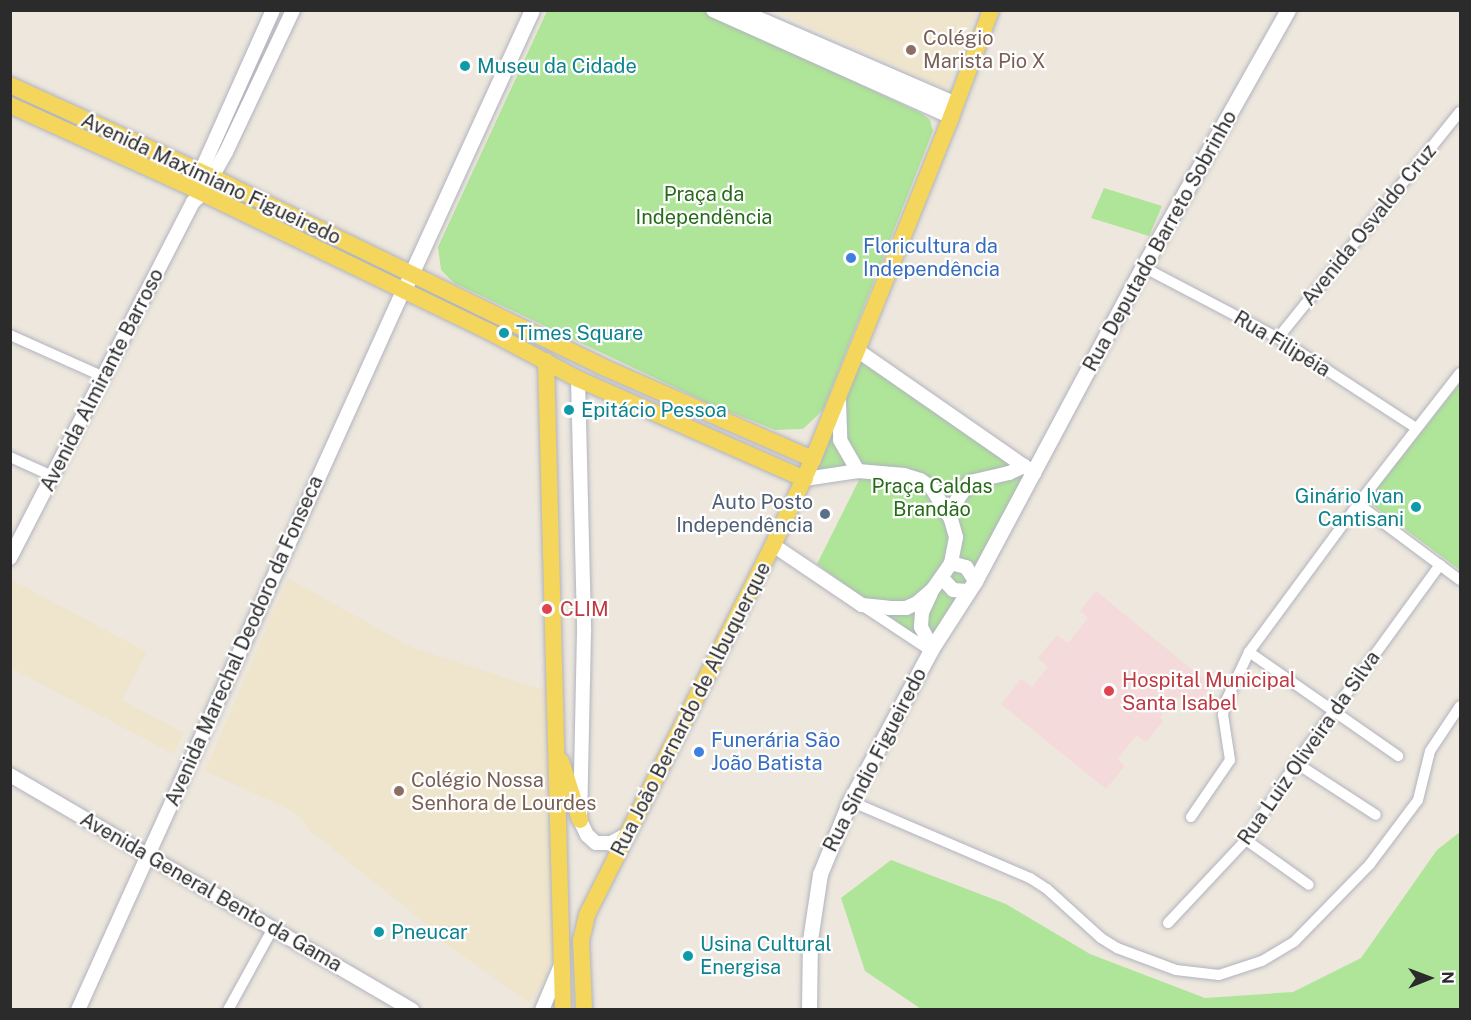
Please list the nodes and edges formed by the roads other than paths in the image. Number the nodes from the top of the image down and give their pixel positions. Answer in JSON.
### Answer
{"nodes":[{"id":1,"x":273,"y":10,"type":"edge"},
{"id":2,"x":293,"y":10,"type":"edge"},
{"id":3,"x":532,"y":10,"type":"edge"},
{"id":4,"x":713,"y":10,"type":"edge"},
{"id":5,"x":739,"y":10,"type":"edge"},
{"id":6,"x":991,"y":10,"type":"edge"},
{"id":7,"x":1288,"y":10,"type":"edge"},
{"id":8,"x":10,"y":85,"type":"edge"},
{"id":9,"x":10,"y":105,"type":"edge"},
{"id":10,"x":953,"y":110,"type":"junction"},
{"id":11,"x":1461,"y":112,"type":"edge"},
{"id":12,"x":206,"y":175,"type":"junction"},
{"id":13,"x":197,"y":195,"type":"junction"},
{"id":14,"x":1143,"y":267,"type":"junction"},
{"id":15,"x":411,"y":273,"type":"junction"},
{"id":16,"x":403,"y":291,"type":"junction"},
{"id":17,"x":10,"y":335,"type":"edge"},
{"id":18,"x":1278,"y":338,"type":"junction"},
{"id":19,"x":857,"y":350,"type":"junction"},
{"id":20,"x":546,"y":361,"type":"junction"},
{"id":21,"x":1461,"y":373,"type":"edge"},
{"id":22,"x":104,"y":377,"type":"junction"},
{"id":23,"x":578,"y":379,"type":"junction"},
{"id":24,"x":839,"y":397,"type":"junction"},
{"id":25,"x":1416,"y":428,"type":"junction"},
{"id":26,"x":10,"y":457,"type":"edge"},
{"id":27,"x":813,"y":459,"type":"junction"},
{"id":28,"x":1029,"y":469,"type":"junction"},
{"id":29,"x":858,"y":471,"type":"junction"},
{"id":30,"x":52,"y":476,"type":"junction"},
{"id":31,"x":805,"y":479,"type":"junction"},
{"id":32,"x":1358,"y":504,"type":"junction"},
{"id":33,"x":948,"y":513,"type":"junction"},
{"id":34,"x":773,"y":545,"type":"junction"},
{"id":35,"x":10,"y":558,"type":"edge"},
{"id":36,"x":951,"y":563,"type":"junction"},
{"id":37,"x":1440,"y":565,"type":"junction"},
{"id":38,"x":1461,"y":580,"type":"edge"},
{"id":39,"x":938,"y":583,"type":"junction"},
{"id":40,"x":972,"y":586,"type":"junction"},
{"id":41,"x":862,"y":605,"type":"junction"},
{"id":42,"x":931,"y":649,"type":"junction"},
{"id":43,"x":1250,"y":652,"type":"junction"},
{"id":44,"x":1461,"y":706,"type":"edge"},
{"id":45,"x":1334,"y":711,"type":"junction"},
{"id":46,"x":555,"y":743,"type":"junction"},
{"id":47,"x":1398,"y":756,"type":"dead end"},
{"id":48,"x":1296,"y":763,"type":"junction"},
{"id":49,"x":10,"y":775,"type":"edge"},
{"id":50,"x":850,"y":801,"type":"junction"},
{"id":51,"x":1376,"y":815,"type":"dead end"},
{"id":52,"x":1191,"y":817,"type":"dead end"},
{"id":53,"x":580,"y":820,"type":"junction"},
{"id":54,"x":626,"y":835,"type":"junction"},
{"id":55,"x":1246,"y":840,"type":"junction"},
{"id":56,"x":148,"y":855,"type":"junction"},
{"id":57,"x":1308,"y":885,"type":"dead end"},
{"id":58,"x":1168,"y":923,"type":"dead end"},
{"id":59,"x":273,"y":928,"type":"junction"},
{"id":60,"x":561,"y":965,"type":"junction"},
{"id":61,"x":78,"y":1010,"type":"edge"},
{"id":62,"x":228,"y":1010,"type":"edge"},
{"id":63,"x":412,"y":1010,"type":"edge"},
{"id":64,"x":542,"y":1010,"type":"edge"},
{"id":65,"x":563,"y":1010,"type":"edge"},
{"id":66,"x":584,"y":1010,"type":"edge"},
{"id":67,"x":809,"y":1010,"type":"edge"}],
"edges":[{"from":1,"to":12,"type":"street","name":"Avenida Almirante Barroso"},
{"from":2,"to":12,"type":"street","name":"Avenida Almirante Barroso"},
{"from":3,"to":15,"type":"main road"},
{"from":4,"to":10,"type":"street"},
{"from":5,"to":10,"type":"street"},
{"from":6,"to":10,"type":"main road"},
{"from":7,"to":14,"type":"main road","name":"Rua Deputado Barreto Sobrinho"},
{"from":8,"to":12,"type":"main road","name":"Avenida Maximiano Figueiredo"},
{"from":9,"to":13,"type":"main road","name":"Avenida Maximiano Figueiredo"},
{"from":10,"to":19,"type":"main road"},
{"from":11,"to":18,"type":"street","name":"Avenida Osvaldo Cruz"},
{"from":12,"to":13,"type":"street","name":"Avenida Almirante Barroso"},
{"from":12,"to":15,"type":"main road","name":"Avenida Maximiano Figueiredo"},
{"from":13,"to":16,"type":"main road","name":"Avenida Maximiano Figueiredo"},
{"from":13,"to":22,"type":"street","name":"Avenida Almirante Barroso"},
{"from":14,"to":18,"type":"street","name":"Rua Filipéia"},
{"from":14,"to":28,"type":"main road","name":"Rua Deputado Barreto Sobrinho"},
{"from":15,"to":16,"type":"main road","name":"Avenida Marechal Deodoro da Fonseca"},
{"from":15,"to":27,"type":"main road"},
{"from":16,"to":20,"type":"main road"},
{"from":16,"to":56,"type":"street","name":"Avenida Marechal Deodoro da Fonseca"},
{"from":17,"to":22,"type":"street"},
{"from":18,"to":25,"type":"street","name":"Rua Filipéia"},
{"from":19,"to":24,"type":"main road"},
{"from":19,"to":28,"type":"street"},
{"from":20,"to":23,"type":"main road"},
{"from":20,"to":46,"type":"main road"},
{"from":21,"to":25,"type":"street"},
{"from":22,"to":30,"type":"street","name":"Avenida Almirante Barroso"},
{"from":23,"to":31,"type":"main road"},
{"from":23,"to":53,"type":"street"},
{"from":24,"to":27,"type":"main road"},
{"from":24,"to":29,"type":"street"},
{"from":25,"to":32,"type":"street"},
{"from":26,"to":30,"type":"street"},
{"from":27,"to":31,"type":"main road"},
{"from":28,"to":33,"type":"street"},
{"from":28,"to":40,"type":"main road"},
{"from":29,"to":31,"type":"street"},
{"from":29,"to":33,"type":"street"},
{"from":30,"to":35,"type":"street","name":"Avenida Almirante Barroso"},
{"from":31,"to":34,"type":"main road","name":"Rua João Bernardo de Albuquerque"},
{"from":32,"to":37,"type":"street"},
{"from":32,"to":43,"type":"street"},
{"from":33,"to":36,"type":"street"},
{"from":34,"to":41,"type":"street"},
{"from":34,"to":54,"type":"main road","name":"Rua João Bernardo de Albuquerque"},
{"from":36,"to":39,"type":"street"},
{"from":36,"to":40,"type":"street"},
{"from":37,"to":38,"type":"street"},
{"from":37,"to":45,"type":"street","name":"Rua Luiz Oliveira da Silva"},
{"from":39,"to":40,"type":"street"},
{"from":39,"to":41,"type":"street"},
{"from":39,"to":42,"type":"street","name":"Rua Síndio Figueiredo"},
{"from":40,"to":42,"type":"main road"},
{"from":41,"to":42,"type":"street"},
{"from":42,"to":50,"type":"main road","name":"Rua Síndio Figueiredo"},
{"from":43,"to":45,"type":"street"},
{"from":43,"to":52,"type":"street"},
{"from":44,"to":50,"type":"street"},
{"from":45,"to":47,"type":"street"},
{"from":45,"to":48,"type":"street","name":"Rua Luiz Oliveira da Silva"},
{"from":46,"to":53,"type":"main road"},
{"from":46,"to":60,"type":"main road"},
{"from":48,"to":51,"type":"street"},
{"from":48,"to":55,"type":"street","name":"Rua Luiz Oliveira da Silva"},
{"from":49,"to":56,"type":"street","name":"Avenida General Bento da Gama"},
{"from":50,"to":67,"type":"main road","name":"Rua Síndio Figueiredo"},
{"from":53,"to":54,"type":"street"},
{"from":54,"to":66,"type":"main road","name":"Rua João Bernardo de Albuquerque"},
{"from":55,"to":57,"type":"street"},
{"from":55,"to":58,"type":"street","name":"Rua Luiz Oliveira da Silva"},
{"from":56,"to":59,"type":"street","name":"Avenida General Bento da Gama"},
{"from":56,"to":61,"type":"street","name":"Avenida Marechal Deodoro da Fonseca"},
{"from":59,"to":62,"type":"street"},
{"from":59,"to":63,"type":"street","name":"Avenida General Bento da Gama"},
{"from":60,"to":64,"type":"street"},
{"from":60,"to":65,"type":"main road"}]}
